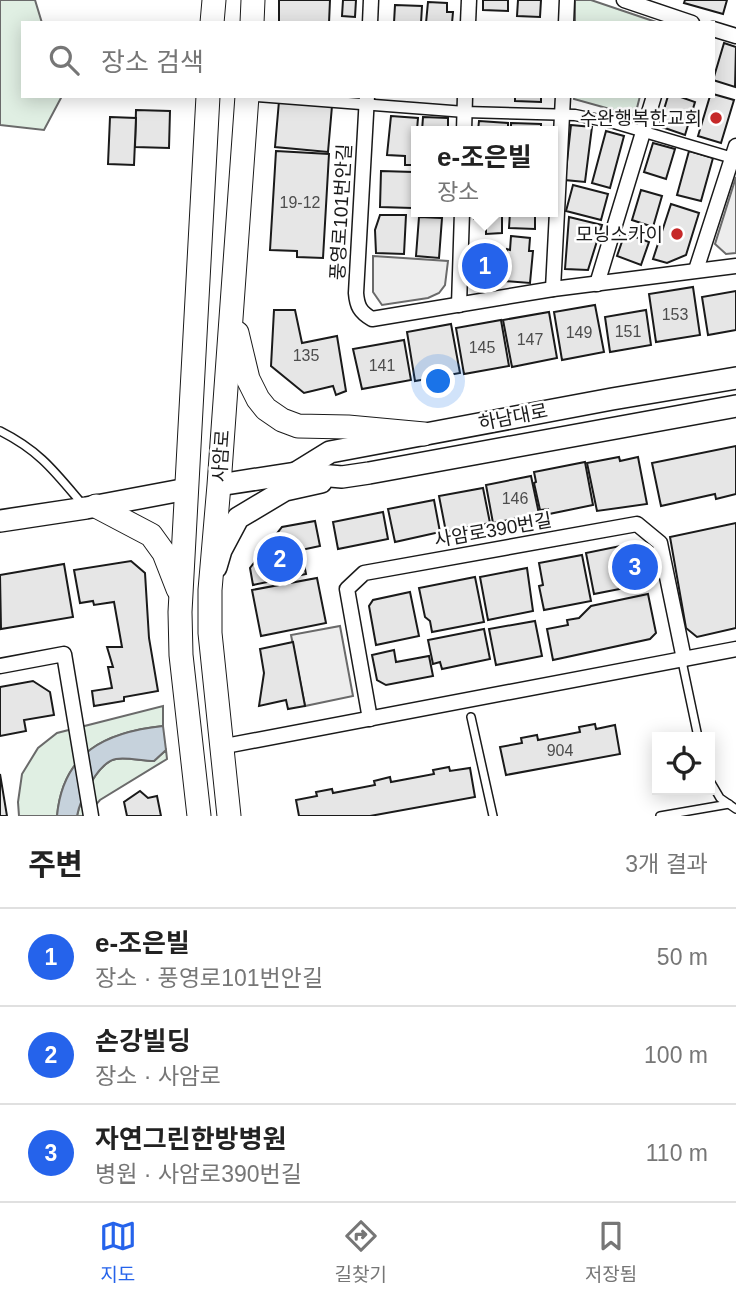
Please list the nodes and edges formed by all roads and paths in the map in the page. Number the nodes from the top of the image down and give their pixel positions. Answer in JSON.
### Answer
{"nodes":[{"id":1,"x":214,"y":0,"type":"edge"},
{"id":2,"x":253,"y":0,"type":"edge"},
{"id":3,"x":370,"y":0,"type":"edge"},
{"id":4,"x":468,"y":0,"type":"edge"},
{"id":5,"x":568,"y":0,"type":"edge"},
{"id":6,"x":624,"y":0,"type":"edge"},
{"id":7,"x":212,"y":21,"type":"edge"},
{"id":8,"x":252,"y":21,"type":"edge"},
{"id":9,"x":370,"y":21,"type":"edge"},
{"id":10,"x":468,"y":21,"type":"edge"},
{"id":11,"x":566,"y":21,"type":"edge"},
{"id":12,"x":680,"y":21,"type":"edge"},
{"id":13,"x":715,"y":30,"type":"edge"},
{"id":14,"x":736,"y":36,"type":"edge"},
{"id":15,"x":208,"y":98,"type":"edge"},
{"id":16,"x":247,"y":98,"type":"edge"},
{"id":17,"x":312,"y":98,"type":"edge"},
{"id":18,"x":465,"y":98,"type":"edge"},
{"id":19,"x":563,"y":98,"type":"edge"},
{"id":20,"x":653,"y":98,"type":"edge"},
{"id":21,"x":367,"y":100,"type":"edge"},
{"id":22,"x":465,"y":112,"type":"junction"},
{"id":23,"x":562,"y":115,"type":"junction"},
{"id":24,"x":464,"y":126,"type":"edge"},
{"id":25,"x":643,"y":132,"type":"junction"},
{"id":26,"x":735,"y":155,"type":"edge"},
{"id":27,"x":558,"y":192,"type":"edge"},
{"id":28,"x":462,"y":217,"type":"edge"},
{"id":29,"x":557,"y":217,"type":"edge"},
{"id":30,"x":736,"y":266,"type":"edge"},
{"id":31,"x":696,"y":270,"type":"junction"},
{"id":32,"x":597,"y":284,"type":"junction"},
{"id":33,"x":553,"y":289,"type":"junction"},
{"id":34,"x":459,"y":305,"type":"junction"},
{"id":35,"x":231,"y":310,"type":"junction"},
{"id":36,"x":736,"y":378,"type":"edge"},
{"id":37,"x":736,"y":406,"type":"edge"},
{"id":38,"x":0,"y":431,"type":"edge"},
{"id":39,"x":424,"y":434,"type":"junction"},
{"id":40,"x":296,"y":472,"type":"junction"},
{"id":41,"x":342,"y":477,"type":"junction"},
{"id":42,"x":219,"y":485,"type":"junction"},
{"id":43,"x":187,"y":489,"type":"junction"},
{"id":44,"x":91,"y":507,"type":"junction"},
{"id":45,"x":4,"y":518,"type":"edge"},
{"id":46,"x":210,"y":590,"type":"junction"},
{"id":47,"x":181,"y":596,"type":"junction"},
{"id":48,"x":736,"y":649,"type":"edge"},
{"id":49,"x":684,"y":659,"type":"junction"},
{"id":50,"x":0,"y":666,"type":"edge"},
{"id":51,"x":471,"y":717,"type":"dead end"},
{"id":52,"x":370,"y":719,"type":"junction"},
{"id":53,"x":697,"y":732,"type":"edge"},
{"id":54,"x":220,"y":747,"type":"junction"},
{"id":55,"x":715,"y":789,"type":"edge"},
{"id":56,"x":732,"y":806,"type":"edge"},
{"id":57,"x":91,"y":816,"type":"edge"},
{"id":58,"x":199,"y":816,"type":"edge"},
{"id":59,"x":229,"y":816,"type":"edge"},
{"id":60,"x":493,"y":816,"type":"edge"},
{"id":61,"x":660,"y":816,"type":"edge"}],
"edges":[{"from":1,"to":7,"type":"main road"},
{"from":2,"to":8,"type":"main road"},
{"from":3,"to":9,"type":"street"},
{"from":4,"to":10,"type":"street"},
{"from":5,"to":11,"type":"street"},
{"from":6,"to":12,"type":"street"},
{"from":13,"to":14,"type":"street"},
{"from":15,"to":43,"type":"main road","name":"사암로"},
{"from":16,"to":35,"type":"main road","name":"사암로"},
{"from":17,"to":21,"type":"street"},
{"from":18,"to":22,"type":"street"},
{"from":19,"to":23,"type":"street"},
{"from":20,"to":25,"type":"street"},
{"from":21,"to":22,"type":"street"},
{"from":21,"to":34,"type":"street","name":"풍영로101번안길"},
{"from":22,"to":23,"type":"street"},
{"from":22,"to":24,"type":"street"},
{"from":23,"to":25,"type":"street"},
{"from":23,"to":27,"type":"street"},
{"from":25,"to":26,"type":"street"},
{"from":25,"to":32,"type":"street"},
{"from":26,"to":31,"type":"street"},
{"from":28,"to":34,"type":"street"},
{"from":29,"to":33,"type":"street"},
{"from":30,"to":31,"type":"street","name":"풍영로101번안길"},
{"from":31,"to":32,"type":"street","name":"풍영로101번안길"},
{"from":32,"to":33,"type":"street","name":"풍영로101번안길"},
{"from":33,"to":34,"type":"street","name":"풍영로101번안길"},
{"from":35,"to":39,"type":"main road"},
{"from":35,"to":42,"type":"main road","name":"사암로"},
{"from":36,"to":39,"type":"main road","name":"하남대로"},
{"from":37,"to":41,"type":"main road","name":"하남대로"},
{"from":38,"to":44,"type":"lane"},
{"from":39,"to":40,"type":"main road","name":"하남대로"},
{"from":40,"to":41,"type":"main road","name":"하남대로"},
{"from":40,"to":42,"type":"main road","name":"하남대로"},
{"from":41,"to":46,"type":"main road"},
{"from":42,"to":46,"type":"main road","name":"사암로"},
{"from":43,"to":44,"type":"main road"},
{"from":43,"to":47,"type":"main road","name":"사암로"},
{"from":44,"to":45,"type":"main road"},
{"from":44,"to":47,"type":"main road"},
{"from":46,"to":54,"type":"main road","name":"사암로"},
{"from":47,"to":58,"type":"main road","name":"사암로"},
{"from":48,"to":49,"type":"street"},
{"from":49,"to":52,"type":"street"},
{"from":49,"to":52,"type":"street","name":"사암로390번길"},
{"from":49,"to":53,"type":"lane"},
{"from":50,"to":57,"type":"street"},
{"from":51,"to":60,"type":"lane"},
{"from":52,"to":54,"type":"street"},
{"from":54,"to":59,"type":"main road","name":"사암로"},
{"from":55,"to":56,"type":"lane"},
{"from":56,"to":61,"type":"lane"}]}
